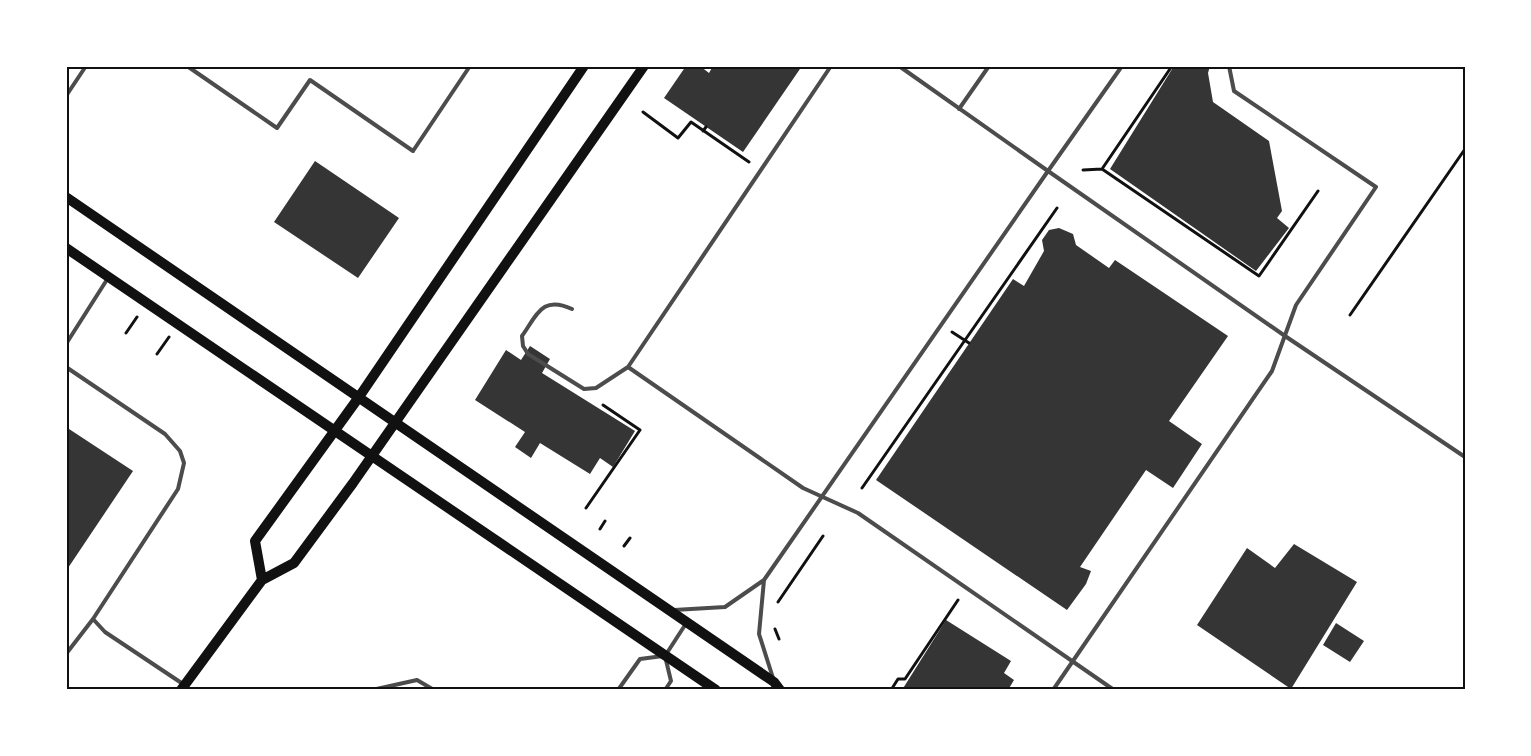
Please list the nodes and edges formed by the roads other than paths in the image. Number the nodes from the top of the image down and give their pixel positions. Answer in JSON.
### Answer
{"nodes":[{"id":1,"x":86,"y":66,"type":"edge"},
{"id":2,"x":187,"y":66,"type":"edge"},
{"id":3,"x":470,"y":66,"type":"edge"},
{"id":4,"x":584,"y":66,"type":"edge"},
{"id":5,"x":644,"y":66,"type":"edge"},
{"id":6,"x":831,"y":66,"type":"edge"},
{"id":7,"x":899,"y":66,"type":"edge"},
{"id":8,"x":989,"y":66,"type":"edge"},
{"id":9,"x":1122,"y":66,"type":"edge"},
{"id":10,"x":1229,"y":66,"type":"edge"},
{"id":11,"x":66,"y":96,"type":"edge"},
{"id":12,"x":959,"y":109,"type":"junction"},
{"id":13,"x":1048,"y":171,"type":"junction"},
{"id":14,"x":66,"y":197,"type":"edge"},
{"id":15,"x":66,"y":248,"type":"edge"},
{"id":16,"x":108,"y":276,"type":"junction"},
{"id":17,"x":572,"y":308,"type":"dead end"},
{"id":18,"x":1285,"y":336,"type":"junction"},
{"id":19,"x":66,"y":344,"type":"edge"},
{"id":20,"x":66,"y":367,"type":"edge"},
{"id":21,"x":628,"y":367,"type":"junction"},
{"id":22,"x":359,"y":397,"type":"junction"},
{"id":23,"x":396,"y":423,"type":"junction"},
{"id":24,"x":334,"y":430,"type":"junction"},
{"id":25,"x":373,"y":457,"type":"junction"},
{"id":26,"x":1465,"y":457,"type":"edge"},
{"id":27,"x":822,"y":497,"type":"junction"},
{"id":28,"x":262,"y":580,"type":"junction"},
{"id":29,"x":764,"y":580,"type":"junction"},
{"id":30,"x":669,"y":610,"type":"junction"},
{"id":31,"x":93,"y":619,"type":"junction"},
{"id":32,"x":687,"y":622,"type":"junction"},
{"id":33,"x":66,"y":654,"type":"edge"},
{"id":34,"x":665,"y":656,"type":"junction"},
{"id":35,"x":1072,"y":661,"type":"junction"},
{"id":36,"x":777,"y":686,"type":"edge"},
{"id":37,"x":183,"y":688,"type":"edge"},
{"id":38,"x":372,"y":690,"type":"edge"},
{"id":39,"x":434,"y":690,"type":"edge"},
{"id":40,"x":618,"y":690,"type":"edge"},
{"id":41,"x":665,"y":690,"type":"edge"},
{"id":42,"x":716,"y":690,"type":"edge"},
{"id":43,"x":1053,"y":690,"type":"edge"},
{"id":44,"x":1114,"y":690,"type":"edge"}],
"edges":[{"from":1,"to":11,"type":"lane"},
{"from":2,"to":3,"type":"lane"},
{"from":4,"to":22,"type":"main road"},
{"from":5,"to":23,"type":"main road"},
{"from":6,"to":21,"type":"lane"},
{"from":7,"to":12,"type":"lane"},
{"from":8,"to":12,"type":"lane"},
{"from":9,"to":13,"type":"lane"},
{"from":10,"to":18,"type":"lane"},
{"from":12,"to":13,"type":"lane"},
{"from":13,"to":18,"type":"lane"},
{"from":13,"to":27,"type":"lane"},
{"from":14,"to":22,"type":"main road"},
{"from":15,"to":16,"type":"main road"},
{"from":16,"to":19,"type":"lane"},
{"from":16,"to":24,"type":"main road"},
{"from":17,"to":21,"type":"lane"},
{"from":18,"to":26,"type":"lane"},
{"from":18,"to":35,"type":"lane"},
{"from":20,"to":31,"type":"lane"},
{"from":21,"to":27,"type":"lane"},
{"from":22,"to":23,"type":"main road"},
{"from":22,"to":24,"type":"main road"},
{"from":23,"to":25,"type":"main road"},
{"from":23,"to":30,"type":"main road"},
{"from":24,"to":25,"type":"main road"},
{"from":24,"to":28,"type":"main road"},
{"from":25,"to":28,"type":"main road"},
{"from":25,"to":34,"type":"main road"},
{"from":27,"to":29,"type":"lane"},
{"from":27,"to":35,"type":"lane"},
{"from":28,"to":37,"type":"main road"},
{"from":29,"to":30,"type":"lane"},
{"from":29,"to":36,"type":"lane"},
{"from":30,"to":32,"type":"main road"},
{"from":31,"to":33,"type":"lane"},
{"from":31,"to":37,"type":"lane"},
{"from":32,"to":34,"type":"lane"},
{"from":32,"to":36,"type":"main road"},
{"from":34,"to":40,"type":"lane"},
{"from":34,"to":41,"type":"lane"},
{"from":34,"to":42,"type":"main road"},
{"from":35,"to":43,"type":"lane"},
{"from":35,"to":44,"type":"lane"},
{"from":38,"to":39,"type":"lane"}]}
